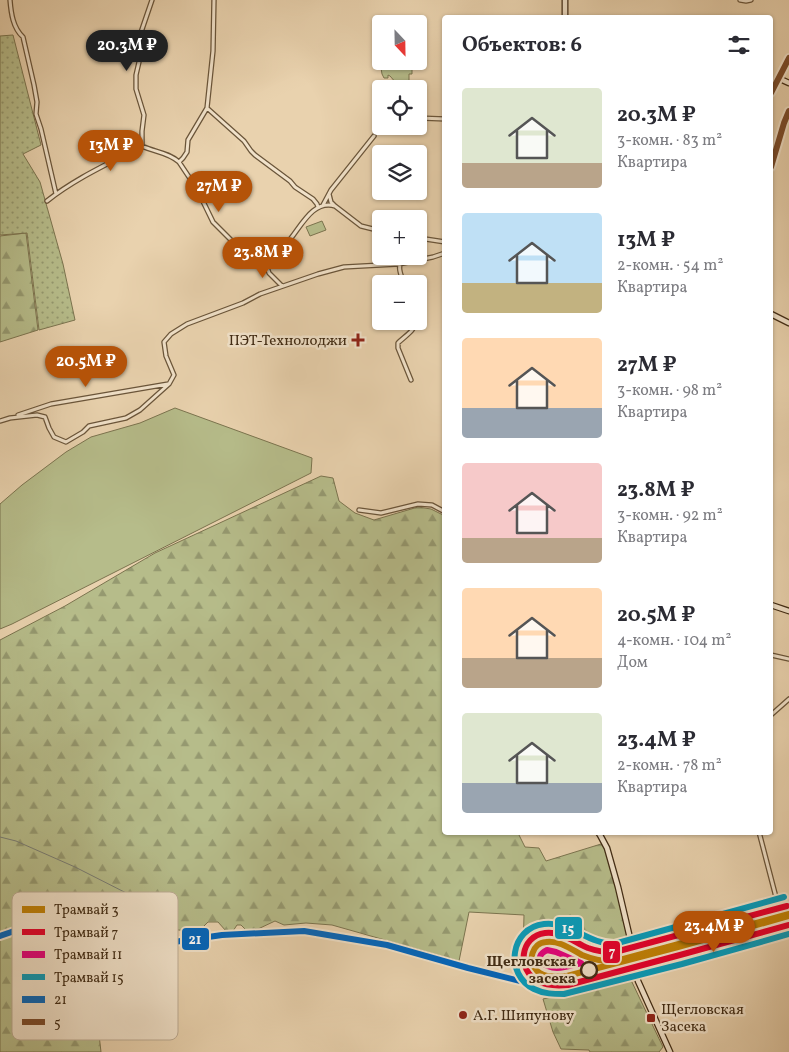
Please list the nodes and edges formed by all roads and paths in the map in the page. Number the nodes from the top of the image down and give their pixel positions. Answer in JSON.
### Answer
{"nodes":[{"id":1,"x":10,"y":0,"type":"edge"},
{"id":2,"x":152,"y":0,"type":"edge"},
{"id":3,"x":214,"y":0,"type":"edge"},
{"id":4,"x":565,"y":0,"type":"edge"},
{"id":5,"x":740,"y":0,"type":"edge"},
{"id":6,"x":749,"y":1,"type":"edge"},
{"id":7,"x":565,"y":15,"type":"edge"},
{"id":8,"x":789,"y":58,"type":"edge"},
{"id":9,"x":778,"y":78,"type":"junction"},
{"id":10,"x":789,"y":83,"type":"edge"},
{"id":11,"x":773,"y":89,"type":"edge"},
{"id":12,"x":207,"y":108,"type":"junction"},
{"id":13,"x":789,"y":111,"type":"edge"},
{"id":14,"x":427,"y":118,"type":"edge"},
{"id":15,"x":442,"y":119,"type":"edge"},
{"id":16,"x":374,"y":136,"type":"dead end"},
{"id":17,"x":142,"y":146,"type":"junction"},
{"id":18,"x":773,"y":161,"type":"edge"},
{"id":19,"x":180,"y":163,"type":"junction"},
{"id":20,"x":329,"y":193,"type":"junction"},
{"id":21,"x":56,"y":194,"type":"junction"},
{"id":22,"x":47,"y":201,"type":"dead end"},
{"id":23,"x":323,"y":205,"type":"junction"},
{"id":24,"x":335,"y":206,"type":"junction"},
{"id":25,"x":318,"y":207,"type":"junction"},
{"id":26,"x":372,"y":229,"type":"edge"},
{"id":27,"x":427,"y":240,"type":"edge"},
{"id":28,"x":442,"y":242,"type":"edge"},
{"id":29,"x":442,"y":254,"type":"edge"},
{"id":30,"x":427,"y":257,"type":"edge"},
{"id":31,"x":264,"y":258,"type":"junction"},
{"id":32,"x":381,"y":265,"type":"edge"},
{"id":33,"x":282,"y":286,"type":"junction"},
{"id":34,"x":773,"y":315,"type":"edge"},
{"id":35,"x":789,"y":323,"type":"edge"},
{"id":36,"x":413,"y":330,"type":"edge"},
{"id":37,"x":411,"y":380,"type":"dead end"},
{"id":38,"x":169,"y":384,"type":"junction"},
{"id":39,"x":10,"y":418,"type":"junction"},
{"id":40,"x":0,"y":421,"type":"edge"},
{"id":41,"x":359,"y":510,"type":"dead end"},
{"id":42,"x":442,"y":511,"type":"edge"},
{"id":43,"x":773,"y":606,"type":"edge"},
{"id":44,"x":789,"y":611,"type":"edge"},
{"id":45,"x":773,"y":656,"type":"edge"},
{"id":46,"x":789,"y":659,"type":"edge"},
{"id":47,"x":789,"y":699,"type":"edge"},
{"id":48,"x":773,"y":713,"type":"edge"},
{"id":49,"x":600,"y":835,"type":"edge"},
{"id":50,"x":760,"y":835,"type":"edge"},
{"id":51,"x":789,"y":922,"type":"edge"},
{"id":52,"x":783,"y":924,"type":"junction"},
{"id":53,"x":12,"y":932,"type":"edge"},
{"id":54,"x":0,"y":936,"type":"edge"},
{"id":55,"x":178,"y":941,"type":"edge"},
{"id":56,"x":634,"y":966,"type":"junction"},
{"id":57,"x":670,"y":1052,"type":"edge"}],
"edges":[{"from":1,"to":21,"type":"street"},
{"from":2,"to":17,"type":"street"},
{"from":3,"to":12,"type":"street"},
{"from":4,"to":7,"type":"street"},
{"from":5,"to":6,"type":"street"},
{"from":8,"to":9,"type":"street"},
{"from":9,"to":10,"type":"street"},
{"from":9,"to":11,"type":"street"},
{"from":12,"to":19,"type":"street"},
{"from":12,"to":25,"type":"street"},
{"from":13,"to":18,"type":"street"},
{"from":14,"to":15,"type":"street"},
{"from":16,"to":20,"type":"street"},
{"from":17,"to":19,"type":"street"},
{"from":17,"to":21,"type":"street"},
{"from":19,"to":31,"type":"street"},
{"from":20,"to":23,"type":"street"},
{"from":20,"to":24,"type":"street"},
{"from":21,"to":22,"type":"street"},
{"from":23,"to":24,"type":"street"},
{"from":23,"to":25,"type":"street"},
{"from":24,"to":26,"type":"street"},
{"from":25,"to":31,"type":"street"},
{"from":27,"to":28,"type":"street"},
{"from":29,"to":30,"type":"street"},
{"from":31,"to":33,"type":"street"},
{"from":32,"to":33,"type":"street"},
{"from":33,"to":38,"type":"street"},
{"from":34,"to":35,"type":"street"},
{"from":36,"to":37,"type":"street"},
{"from":38,"to":39,"type":"street"},
{"from":38,"to":39,"type":"street"},
{"from":39,"to":40,"type":"street"},
{"from":41,"to":42,"type":"street"},
{"from":43,"to":44,"type":"street"},
{"from":45,"to":46,"type":"street"},
{"from":47,"to":48,"type":"street"},
{"from":49,"to":56,"type":"street"},
{"from":50,"to":52,"type":"street"},
{"from":51,"to":52,"type":"street"},
{"from":52,"to":56,"type":"street"},
{"from":53,"to":54,"type":"street"},
{"from":55,"to":56,"type":"street"},
{"from":56,"to":57,"type":"street"}]}
